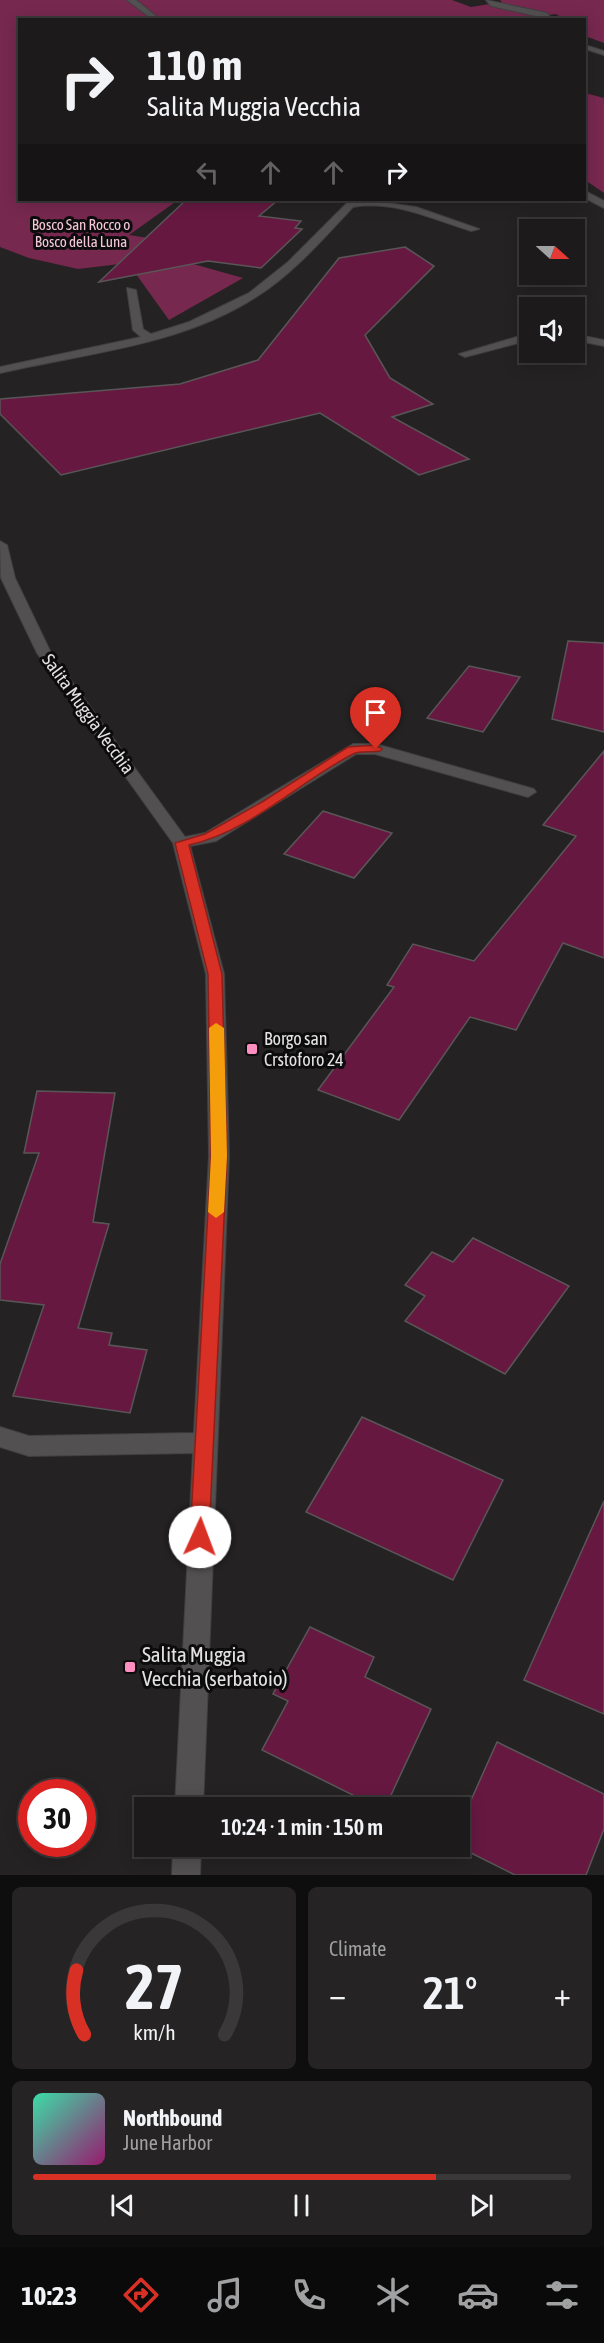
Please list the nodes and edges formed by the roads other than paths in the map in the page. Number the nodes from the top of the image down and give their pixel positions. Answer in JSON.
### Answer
{"nodes":[{"id":1,"x":131,"y":0,"type":"edge"},
{"id":2,"x":490,"y":0,"type":"edge"},
{"id":3,"x":155,"y":18,"type":"edge"},
{"id":4,"x":548,"y":18,"type":"edge"},
{"id":5,"x":586,"y":47,"type":"edge"},
{"id":6,"x":604,"y":53,"type":"edge"},
{"id":7,"x":586,"y":195,"type":"edge"},
{"id":8,"x":604,"y":205,"type":"edge"},
{"id":9,"x":474,"y":229,"type":"dead end"},
{"id":10,"x":131,"y":290,"type":"dead end"},
{"id":11,"x":150,"y":338,"type":"junction"},
{"id":12,"x":519,"y":339,"type":"edge"},
{"id":13,"x":585,"y":339,"type":"edge"},
{"id":14,"x":604,"y":343,"type":"edge"},
{"id":15,"x":465,"y":354,"type":"dead end"},
{"id":16,"x":0,"y":370,"type":"edge"},
{"id":17,"x":0,"y":545,"type":"edge"},
{"id":18,"x":4,"y":579,"type":"edge"},
{"id":19,"x":528,"y":792,"type":"dead end"},
{"id":20,"x":182,"y":843,"type":"junction"},
{"id":21,"x":0,"y":1437,"type":"edge"},
{"id":22,"x":204,"y":1443,"type":"junction"},
{"id":23,"x":189,"y":1797,"type":"edge"},
{"id":24,"x":187,"y":1857,"type":"edge"},
{"id":25,"x":186,"y":1875,"type":"edge"}],
"edges":[{"from":1,"to":3,"type":"street"},
{"from":2,"to":4,"type":"street"},
{"from":5,"to":6,"type":"street"},
{"from":7,"to":8,"type":"street"},
{"from":9,"to":11,"type":"street"},
{"from":10,"to":11,"type":"street"},
{"from":11,"to":16,"type":"street"},
{"from":12,"to":15,"type":"street"},
{"from":13,"to":14,"type":"street"},
{"from":17,"to":18,"type":"street","name":"Salita Muggia Vecchia"},
{"from":18,"to":20,"type":"street","name":"Salita Muggia Vecchia"},
{"from":19,"to":20,"type":"street"},
{"from":20,"to":22,"type":"street","name":"Salita Muggia Vecchia"},
{"from":21,"to":22,"type":"street"},
{"from":22,"to":23,"type":"street","name":"Salita Muggia Vecchia"},
{"from":24,"to":25,"type":"street"}]}
